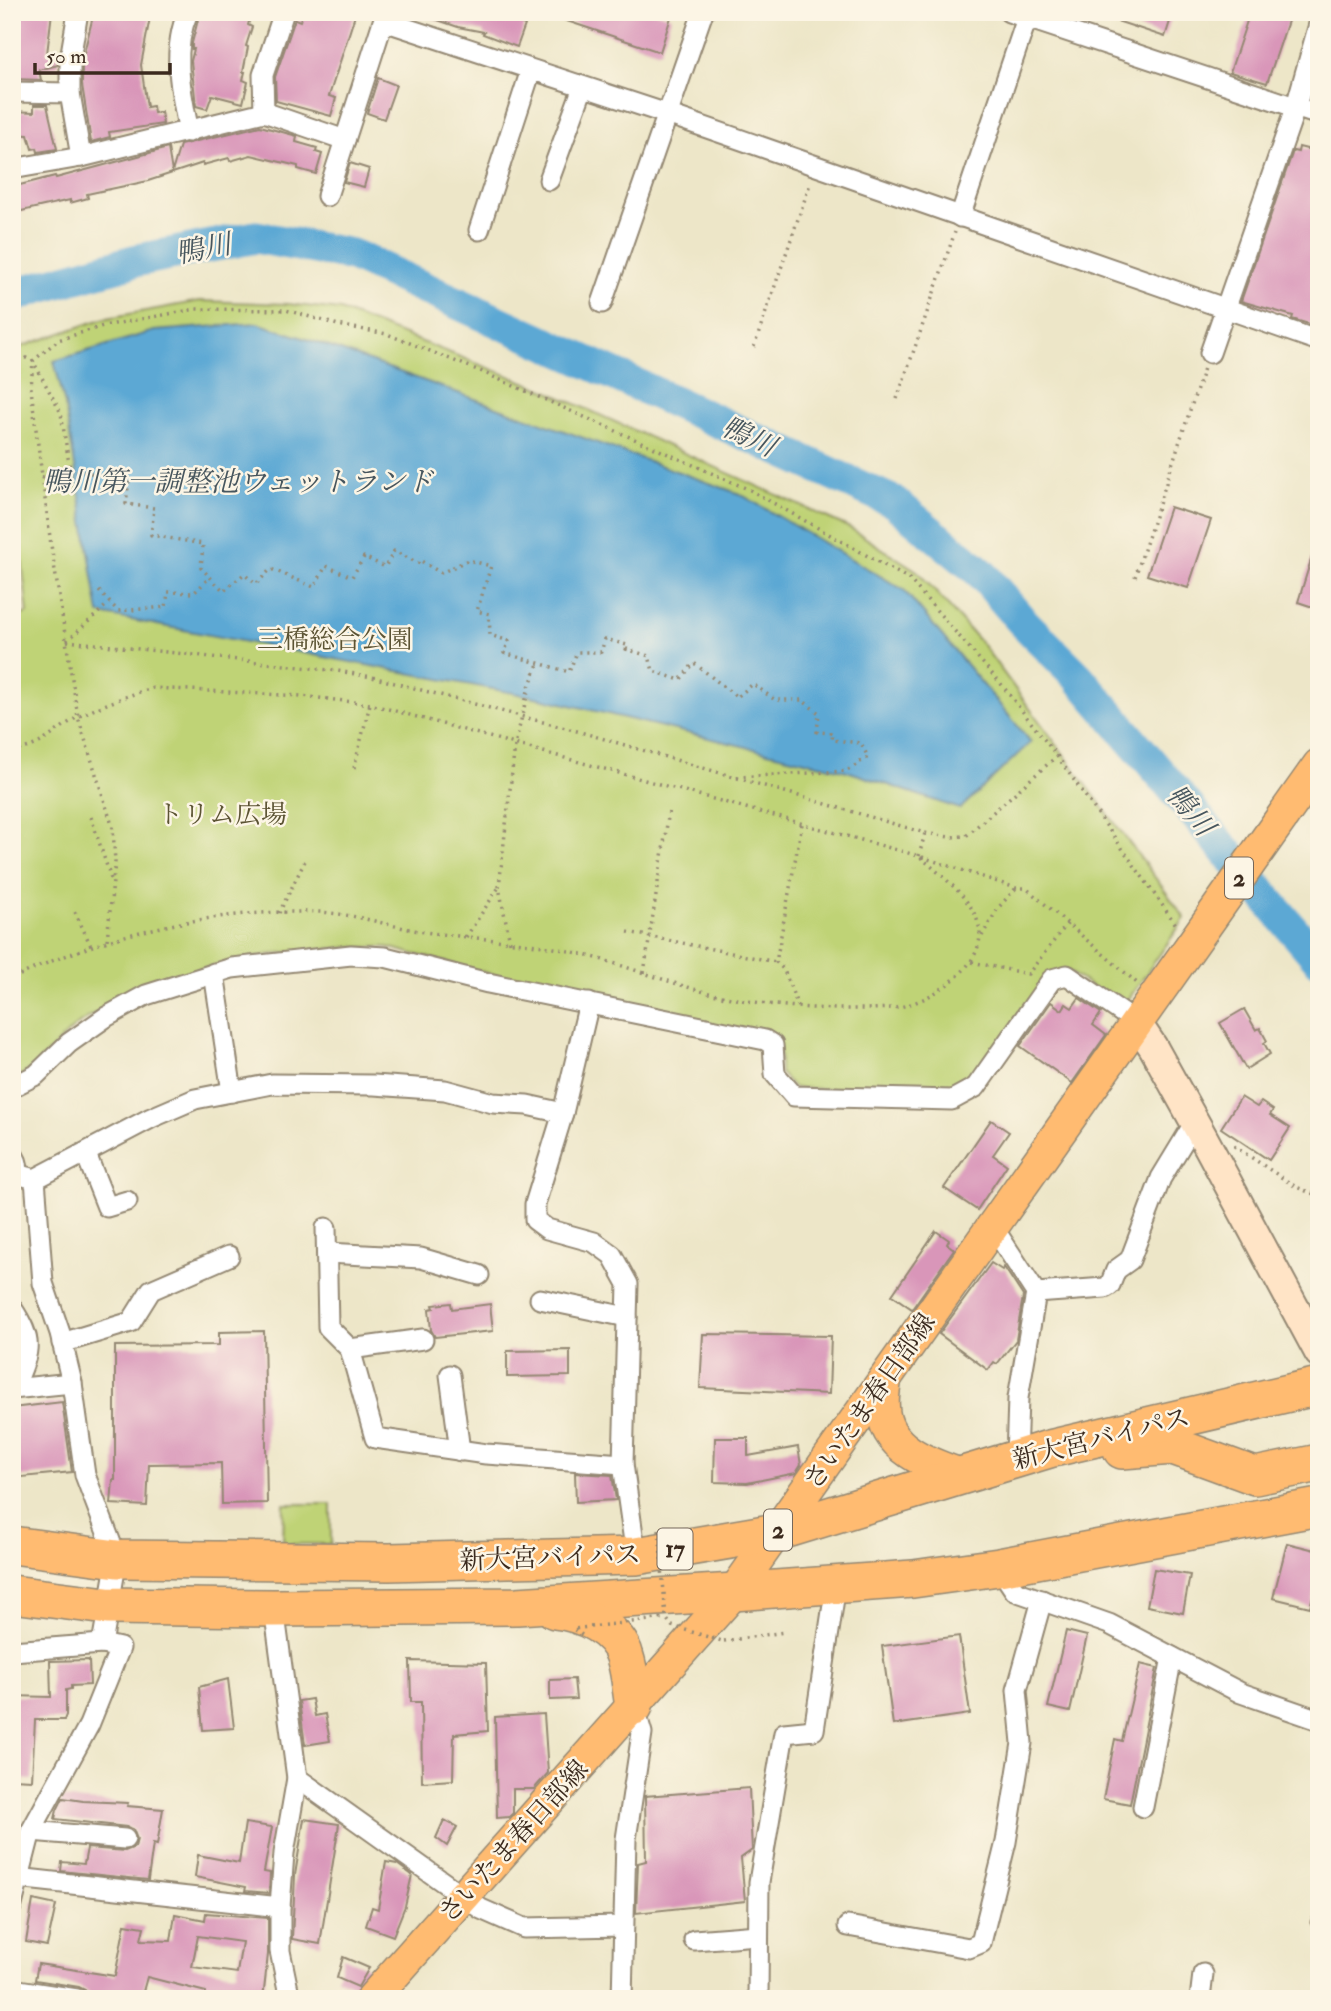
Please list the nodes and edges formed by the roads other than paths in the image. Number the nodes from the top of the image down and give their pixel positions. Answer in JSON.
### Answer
{"nodes":[{"id":1,"x":78,"y":12,"type":"edge"},
{"id":2,"x":188,"y":12,"type":"edge"},
{"id":3,"x":284,"y":12,"type":"edge"},
{"id":4,"x":703,"y":12,"type":"edge"},
{"id":5,"x":1021,"y":14,"type":"edge"},
{"id":6,"x":385,"y":17,"type":"edge"},
{"id":7,"x":1319,"y":24,"type":"edge"},
{"id":8,"x":531,"y":70,"type":"junction"},
{"id":9,"x":583,"y":86,"type":"junction"},
{"id":10,"x":12,"y":92,"type":"edge"},
{"id":11,"x":70,"y":93,"type":"junction"},
{"id":12,"x":1296,"y":107,"type":"junction"},
{"id":13,"x":264,"y":112,"type":"junction"},
{"id":14,"x":667,"y":114,"type":"junction"},
{"id":15,"x":1319,"y":115,"type":"edge"},
{"id":16,"x":189,"y":132,"type":"junction"},
{"id":17,"x":345,"y":140,"type":"junction"},
{"id":18,"x":81,"y":156,"type":"junction"},
{"id":19,"x":12,"y":169,"type":"edge"},
{"id":20,"x":549,"y":180,"type":"dead end"},
{"id":21,"x":327,"y":196,"type":"dead end"},
{"id":22,"x":960,"y":217,"type":"junction"},
{"id":23,"x":478,"y":230,"type":"dead end"},
{"id":24,"x":602,"y":303,"type":"dead end"},
{"id":25,"x":1226,"y":309,"type":"junction"},
{"id":26,"x":1319,"y":341,"type":"edge"},
{"id":27,"x":1210,"y":353,"type":"road end"},
{"id":28,"x":1319,"y":765,"type":"edge"},
{"id":29,"x":214,"y":973,"type":"junction"},
{"id":30,"x":589,"y":1003,"type":"junction"},
{"id":31,"x":1145,"y":1010,"type":"junction"},
{"id":32,"x":12,"y":1087,"type":"edge"},
{"id":33,"x":232,"y":1092,"type":"junction"},
{"id":34,"x":563,"y":1113,"type":"junction"},
{"id":35,"x":1199,"y":1129,"type":"junction"},
{"id":36,"x":12,"y":1154,"type":"edge"},
{"id":37,"x":86,"y":1154,"type":"junction"},
{"id":38,"x":21,"y":1179,"type":"edge"},
{"id":39,"x":127,"y":1201,"type":"dead end"},
{"id":40,"x":993,"y":1227,"type":"junction"},
{"id":41,"x":326,"y":1228,"type":"dead end"},
{"id":42,"x":327,"y":1253,"type":"junction"},
{"id":43,"x":229,"y":1256,"type":"dead end"},
{"id":44,"x":479,"y":1275,"type":"dead end"},
{"id":45,"x":1036,"y":1293,"type":"junction"},
{"id":46,"x":540,"y":1299,"type":"dead end"},
{"id":47,"x":12,"y":1308,"type":"edge"},
{"id":48,"x":1310,"y":1316,"type":"edge"},
{"id":49,"x":627,"y":1317,"type":"junction"},
{"id":50,"x":423,"y":1339,"type":"dead end"},
{"id":51,"x":62,"y":1343,"type":"junction"},
{"id":52,"x":350,"y":1349,"type":"junction"},
{"id":53,"x":1319,"y":1353,"type":"edge"},
{"id":54,"x":450,"y":1375,"type":"dead end"},
{"id":55,"x":884,"y":1380,"type":"junction"},
{"id":56,"x":72,"y":1384,"type":"junction"},
{"id":57,"x":1319,"y":1386,"type":"edge"},
{"id":58,"x":13,"y":1389,"type":"edge"},
{"id":59,"x":460,"y":1451,"type":"junction"},
{"id":60,"x":1016,"y":1459,"type":"junction"},
{"id":61,"x":1319,"y":1463,"type":"edge"},
{"id":62,"x":623,"y":1464,"type":"junction"},
{"id":63,"x":961,"y":1475,"type":"junction"},
{"id":64,"x":1319,"y":1507,"type":"edge"},
{"id":65,"x":777,"y":1532,"type":"junction"},
{"id":66,"x":648,"y":1543,"type":"junction"},
{"id":67,"x":12,"y":1545,"type":"edge"},
{"id":68,"x":117,"y":1559,"type":"junction"},
{"id":69,"x":999,"y":1567,"type":"junction"},
{"id":70,"x":836,"y":1585,"type":"junction"},
{"id":71,"x":734,"y":1592,"type":"junction"},
{"id":72,"x":12,"y":1594,"type":"edge"},
{"id":73,"x":1042,"y":1600,"type":"junction"},
{"id":74,"x":107,"y":1606,"type":"junction"},
{"id":75,"x":517,"y":1606,"type":"junction"},
{"id":76,"x":274,"y":1608,"type":"junction"},
{"id":77,"x":102,"y":1644,"type":"junction"},
{"id":78,"x":12,"y":1651,"type":"edge"},
{"id":79,"x":1172,"y":1657,"type":"junction"},
{"id":80,"x":634,"y":1706,"type":"junction"},
{"id":81,"x":1319,"y":1720,"type":"edge"},
{"id":82,"x":297,"y":1778,"type":"junction"},
{"id":83,"x":1143,"y":1807,"type":"dead end"},
{"id":84,"x":31,"y":1831,"type":"junction"},
{"id":85,"x":125,"y":1839,"type":"dead end"},
{"id":86,"x":17,"y":1878,"type":"junction"},
{"id":87,"x":463,"y":1895,"type":"junction"},
{"id":88,"x":12,"y":1905,"type":"edge"},
{"id":89,"x":280,"y":1907,"type":"junction"},
{"id":90,"x":623,"y":1926,"type":"junction"},
{"id":91,"x":848,"y":1926,"type":"dead end"},
{"id":92,"x":758,"y":1935,"type":"junction"},
{"id":93,"x":694,"y":1940,"type":"dead end"},
{"id":94,"x":1203,"y":1974,"type":"dead end"},
{"id":95,"x":12,"y":1989,"type":"edge"},
{"id":96,"x":77,"y":1999,"type":"edge"},
{"id":97,"x":290,"y":1999,"type":"edge"},
{"id":98,"x":372,"y":1999,"type":"edge"},
{"id":99,"x":622,"y":1999,"type":"edge"},
{"id":100,"x":758,"y":1999,"type":"edge"},
{"id":101,"x":1200,"y":1999,"type":"edge"}],
"edges":[{"from":1,"to":11,"type":"street"},
{"from":2,"to":16,"type":"street"},
{"from":3,"to":13,"type":"street"},
{"from":4,"to":14,"type":"street"},
{"from":5,"to":12,"type":"street"},
{"from":5,"to":22,"type":"street"},
{"from":6,"to":8,"type":"street"},
{"from":6,"to":17,"type":"street"},
{"from":7,"to":12,"type":"street"},
{"from":8,"to":9,"type":"street"},
{"from":8,"to":23,"type":"street"},
{"from":9,"to":14,"type":"street"},
{"from":9,"to":20,"type":"street"},
{"from":10,"to":11,"type":"street"},
{"from":11,"to":18,"type":"street"},
{"from":12,"to":15,"type":"street"},
{"from":12,"to":25,"type":"street"},
{"from":13,"to":16,"type":"street"},
{"from":13,"to":17,"type":"street"},
{"from":14,"to":22,"type":"street"},
{"from":14,"to":24,"type":"street"},
{"from":16,"to":18,"type":"street"},
{"from":17,"to":21,"type":"street"},
{"from":18,"to":19,"type":"street"},
{"from":22,"to":25,"type":"street"},
{"from":25,"to":26,"type":"street"},
{"from":25,"to":27,"type":"street"},
{"from":28,"to":31,"type":"main road","name":"さいたま春日部線","number":"2"},
{"from":29,"to":30,"type":"street"},
{"from":29,"to":32,"type":"street"},
{"from":29,"to":33,"type":"street"},
{"from":30,"to":31,"type":"street"},
{"from":30,"to":34,"type":"street"},
{"from":31,"to":35,"type":"street"},
{"from":31,"to":40,"type":"main road","name":"さいたま春日部線","number":"2"},
{"from":33,"to":34,"type":"street"},
{"from":33,"to":37,"type":"street"},
{"from":34,"to":49,"type":"street"},
{"from":35,"to":45,"type":"street"},
{"from":35,"to":48,"type":"street"},
{"from":36,"to":38,"type":"street"},
{"from":37,"to":38,"type":"street"},
{"from":37,"to":39,"type":"street"},
{"from":38,"to":51,"type":"street"},
{"from":40,"to":45,"type":"street"},
{"from":40,"to":55,"type":"main road","name":"さいたま春日部線","number":"2"},
{"from":41,"to":42,"type":"street"},
{"from":42,"to":44,"type":"street"},
{"from":42,"to":52,"type":"street"},
{"from":43,"to":51,"type":"street"},
{"from":45,"to":60,"type":"street"},
{"from":46,"to":49,"type":"street"},
{"from":47,"to":58,"type":"street"},
{"from":48,"to":53,"type":"street"},
{"from":49,"to":62,"type":"street"},
{"from":50,"to":52,"type":"street"},
{"from":51,"to":56,"type":"street"},
{"from":52,"to":59,"type":"street"},
{"from":54,"to":59,"type":"street"},
{"from":55,"to":63,"type":"main road"},
{"from":55,"to":65,"type":"main road","name":"さいたま春日部線","number":"2"},
{"from":56,"to":58,"type":"street"},
{"from":56,"to":68,"type":"street"},
{"from":57,"to":60,"type":"highway","name":"新大宮バイパス","number":"17"},
{"from":59,"to":62,"type":"street"},
{"from":60,"to":61,"type":"highway"},
{"from":60,"to":63,"type":"highway","name":"新大宮バイパス","number":"17"},
{"from":62,"to":66,"type":"street"},
{"from":63,"to":65,"type":"highway","name":"新大宮バイパス","number":"17"},
{"from":64,"to":69,"type":"highway","name":"新大宮バイパス","number":"17"},
{"from":65,"to":66,"type":"highway","name":"新大宮バイパス","number":"17"},
{"from":65,"to":71,"type":"main road","name":"さいたま春日部線","number":"2"},
{"from":66,"to":68,"type":"highway","name":"新大宮バイパス","number":"17"},
{"from":67,"to":68,"type":"highway","name":"新大宮バイパス","number":"17"},
{"from":68,"to":74,"type":"street"},
{"from":69,"to":70,"type":"highway","name":"新大宮バイパス","number":"17"},
{"from":69,"to":73,"type":"street"},
{"from":70,"to":71,"type":"highway","name":"新大宮バイパス","number":"17"},
{"from":70,"to":92,"type":"street"},
{"from":71,"to":75,"type":"highway","name":"新大宮バイパス","number":"17"},
{"from":71,"to":80,"type":"main road","name":"さいたま春日部線","number":"2"},
{"from":72,"to":74,"type":"highway","name":"新大宮バイパス","number":"17"},
{"from":73,"to":79,"type":"street"},
{"from":73,"to":91,"type":"street"},
{"from":74,"to":76,"type":"highway","name":"新大宮バイパス","number":"17"},
{"from":74,"to":77,"type":"street"},
{"from":75,"to":76,"type":"highway","name":"新大宮バイパス","number":"17"},
{"from":75,"to":80,"type":"highway"},
{"from":76,"to":82,"type":"street"},
{"from":77,"to":78,"type":"street"},
{"from":77,"to":84,"type":"street"},
{"from":79,"to":81,"type":"street"},
{"from":79,"to":83,"type":"street"},
{"from":80,"to":87,"type":"main road","name":"さいたま春日部線","number":"2"},
{"from":80,"to":90,"type":"street"},
{"from":82,"to":87,"type":"street"},
{"from":82,"to":89,"type":"street"},
{"from":84,"to":85,"type":"street"},
{"from":84,"to":86,"type":"street"},
{"from":86,"to":88,"type":"street"},
{"from":86,"to":89,"type":"street"},
{"from":87,"to":90,"type":"street"},
{"from":87,"to":98,"type":"main road","name":"さいたま春日部線","number":"2"},
{"from":89,"to":97,"type":"street"},
{"from":90,"to":99,"type":"street"},
{"from":92,"to":93,"type":"street"},
{"from":92,"to":100,"type":"street"},
{"from":94,"to":101,"type":"street"},
{"from":95,"to":96,"type":"street"}]}
